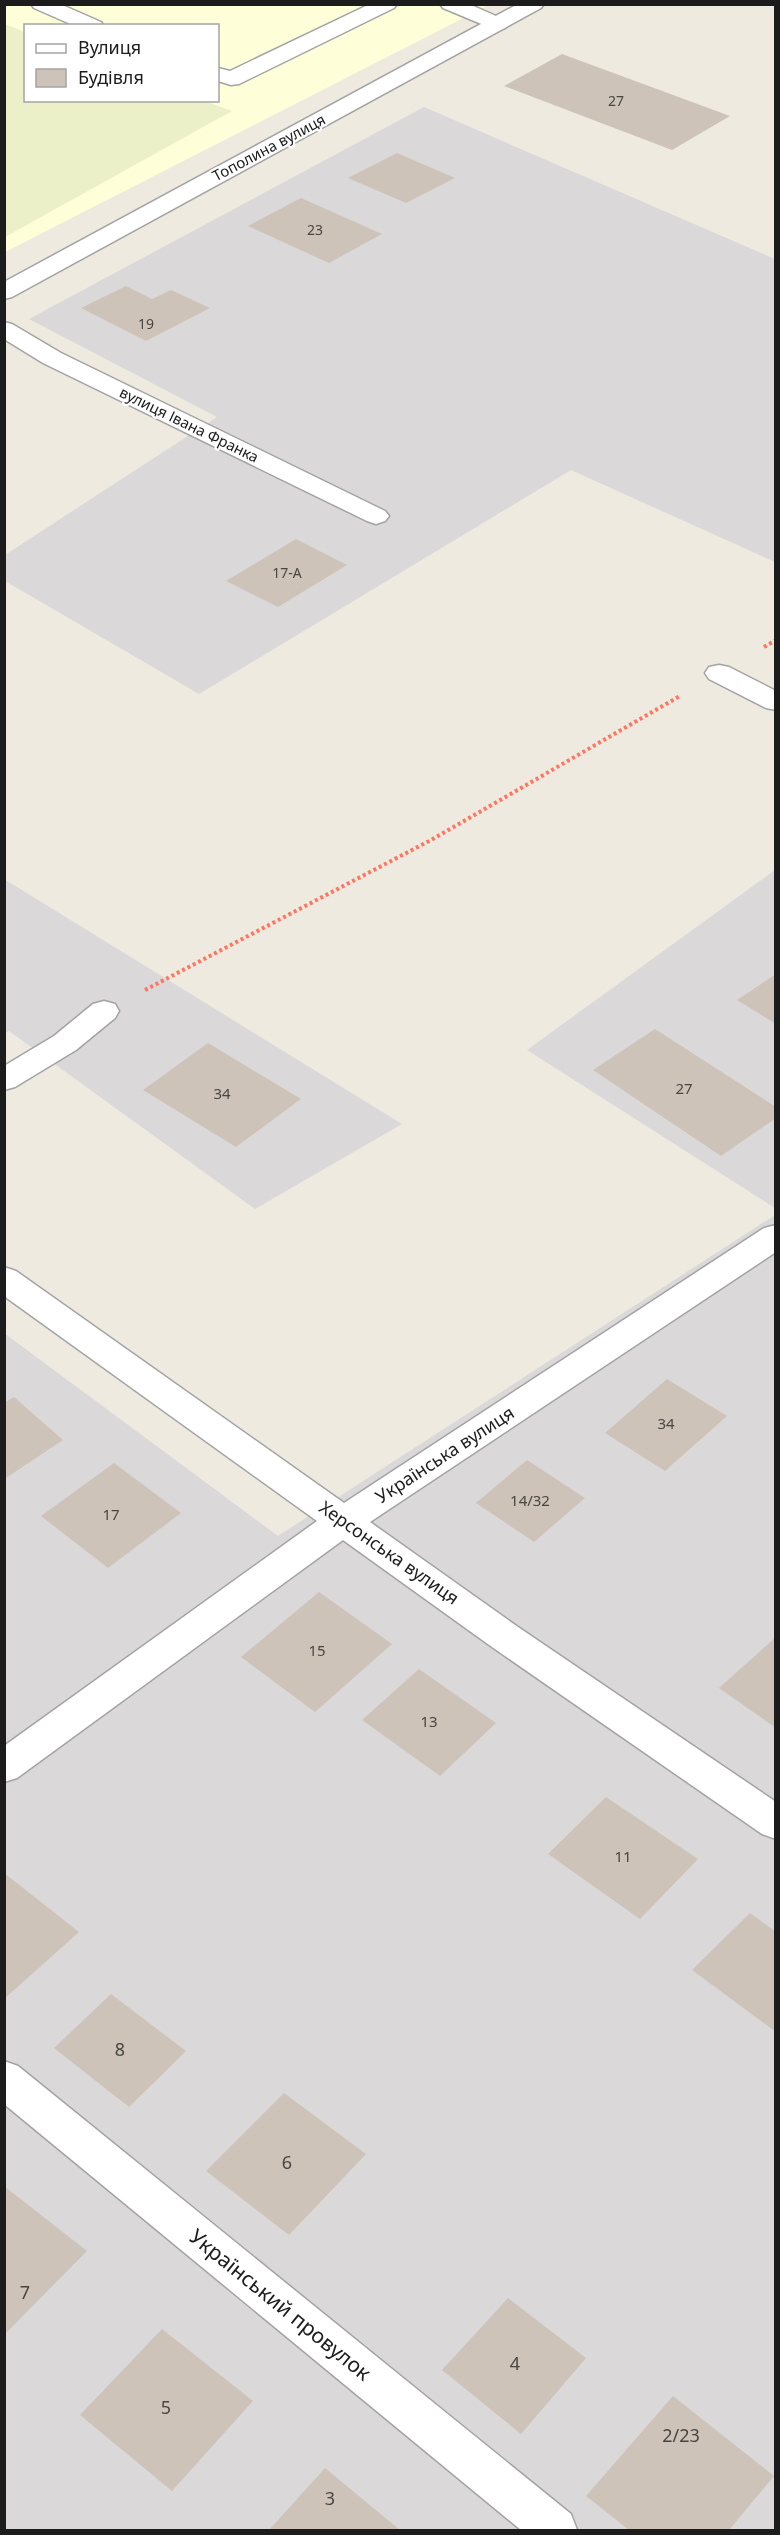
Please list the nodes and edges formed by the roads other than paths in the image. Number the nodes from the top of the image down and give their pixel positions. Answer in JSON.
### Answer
{"nodes":[{"id":1,"x":41,"y":4,"type":"edge"},
{"id":2,"x":387,"y":4,"type":"edge"},
{"id":3,"x":450,"y":4,"type":"edge"},
{"id":4,"x":534,"y":4,"type":"edge"},
{"id":5,"x":89,"y":24,"type":"edge"},
{"id":6,"x":498,"y":24,"type":"junction"},
{"id":7,"x":219,"y":74,"type":"edge"},
{"id":8,"x":4,"y":292,"type":"edge"},
{"id":9,"x":4,"y":329,"type":"edge"},
{"id":10,"x":376,"y":516,"type":"dead end"},
{"id":11,"x":720,"y":673,"type":"road end"},
{"id":12,"x":776,"y":702,"type":"edge"},
{"id":13,"x":104,"y":1011,"type":"road end"},
{"id":14,"x":4,"y":1080,"type":"edge"},
{"id":15,"x":776,"y":1236,"type":"edge"},
{"id":16,"x":4,"y":1279,"type":"edge"},
{"id":17,"x":344,"y":1521,"type":"junction"},
{"id":18,"x":4,"y":1767,"type":"edge"},
{"id":19,"x":776,"y":1823,"type":"edge"},
{"id":20,"x":4,"y":2079,"type":"edge"},
{"id":21,"x":555,"y":2530,"type":"edge"}],
"edges":[{"from":1,"to":5,"type":"street"},
{"from":2,"to":7,"type":"street"},
{"from":3,"to":6,"type":"street"},
{"from":4,"to":6,"type":"street","name":"Тополина вулиця"},
{"from":6,"to":8,"type":"street","name":"Тополина вулиця"},
{"from":9,"to":10,"type":"street","name":"вулиця Івана Франка"},
{"from":11,"to":12,"type":"street"},
{"from":13,"to":14,"type":"street"},
{"from":15,"to":17,"type":"street","name":"Українська вулиця"},
{"from":16,"to":17,"type":"street","name":"Херсонська вулиця"},
{"from":17,"to":18,"type":"street","name":"Українська вулиця"},
{"from":17,"to":19,"type":"street","name":"Херсонська вулиця"},
{"from":20,"to":21,"type":"street","name":"Український провулок"}]}
